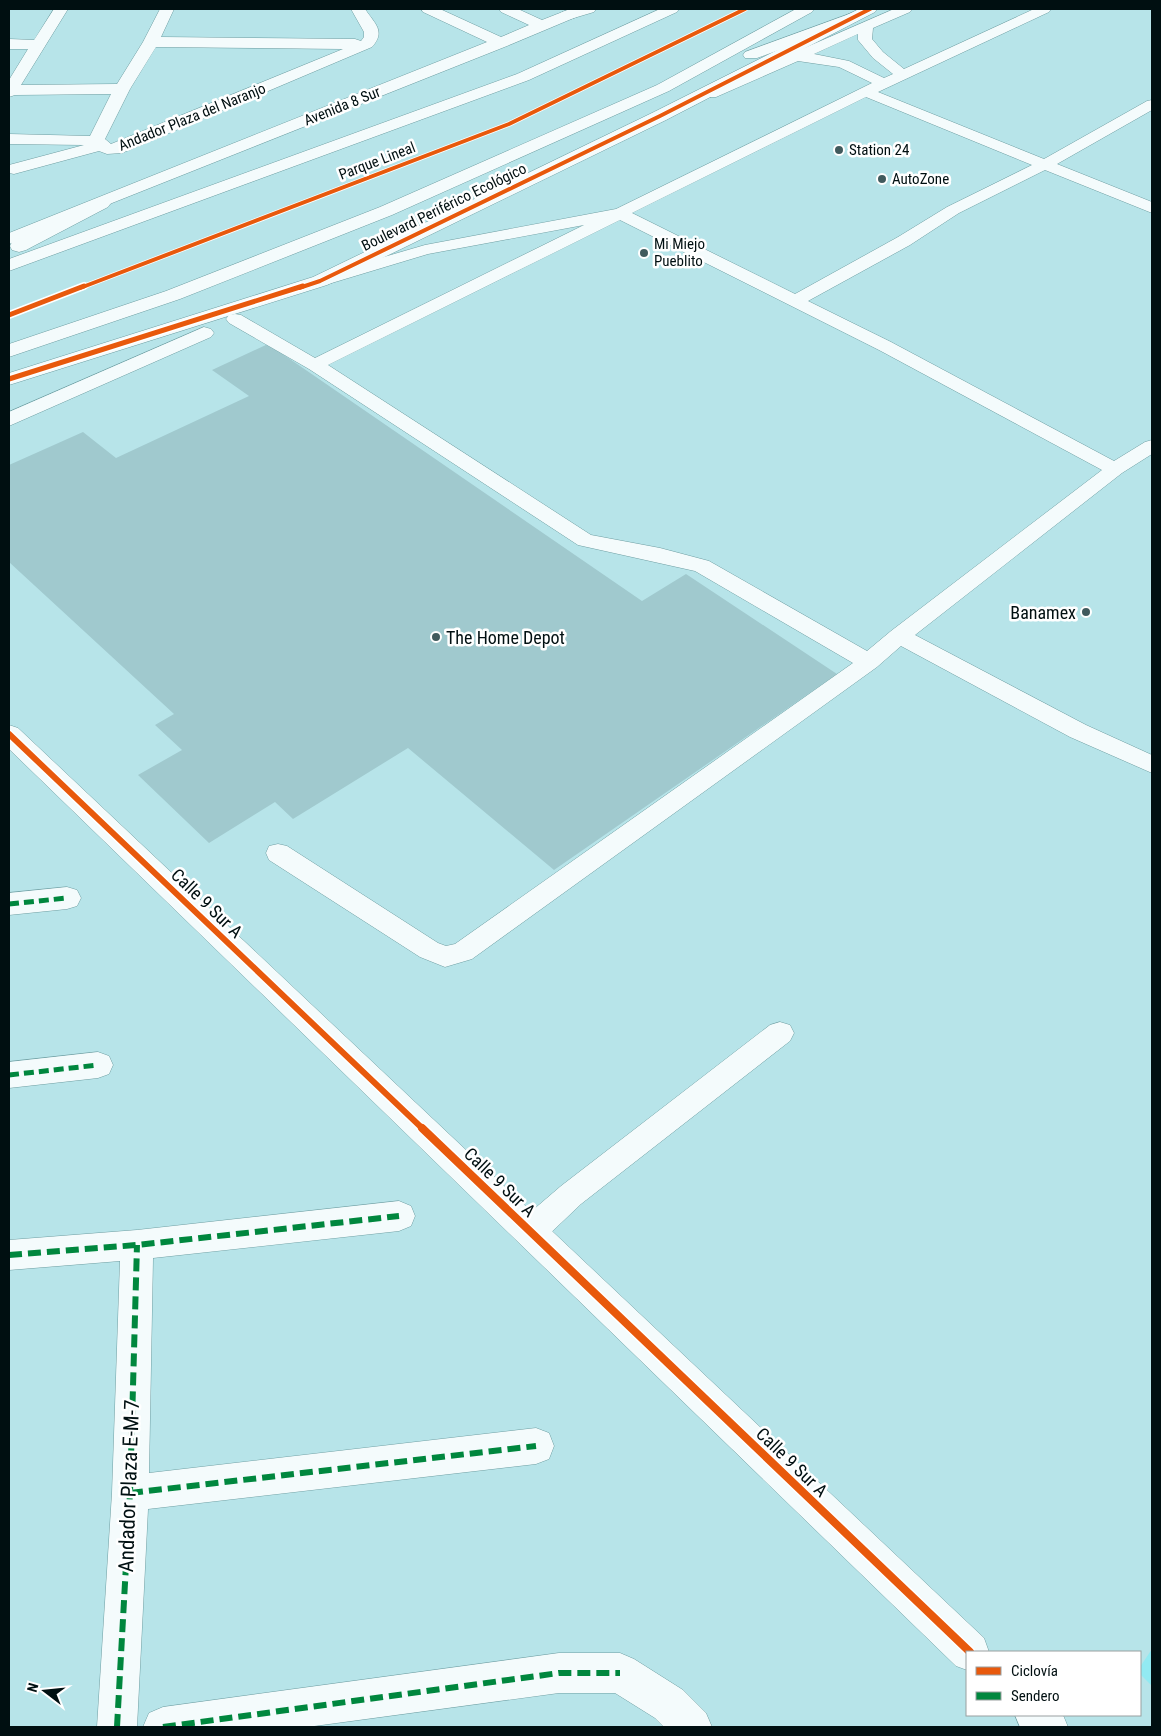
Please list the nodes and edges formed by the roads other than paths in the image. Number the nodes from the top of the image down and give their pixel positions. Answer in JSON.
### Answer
{"nodes":[{"id":1,"x":61,"y":9,"type":"edge"},
{"id":2,"x":167,"y":9,"type":"edge"},
{"id":3,"x":358,"y":9,"type":"edge"},
{"id":4,"x":428,"y":9,"type":"edge"},
{"id":5,"x":506,"y":9,"type":"edge"},
{"id":6,"x":583,"y":9,"type":"edge"},
{"id":7,"x":588,"y":9,"type":"edge"},
{"id":8,"x":672,"y":9,"type":"edge"},
{"id":9,"x":807,"y":9,"type":"edge"},
{"id":10,"x":905,"y":9,"type":"edge"},
{"id":11,"x":1044,"y":9,"type":"edge"},
{"id":12,"x":567,"y":15,"type":"junction"},
{"id":13,"x":862,"y":18,"type":"edge"},
{"id":14,"x":543,"y":26,"type":"junction"},
{"id":15,"x":151,"y":42,"type":"junction"},
{"id":16,"x":502,"y":43,"type":"junction"},
{"id":17,"x":9,"y":44,"type":"edge"},
{"id":18,"x":38,"y":44,"type":"junction"},
{"id":19,"x":367,"y":44,"type":"junction"},
{"id":20,"x":796,"y":57,"type":"junction"},
{"id":21,"x":903,"y":75,"type":"junction"},
{"id":22,"x":884,"y":84,"type":"junction"},
{"id":23,"x":663,"y":88,"type":"junction"},
{"id":24,"x":122,"y":89,"type":"junction"},
{"id":25,"x":9,"y":91,"type":"edge"},
{"id":26,"x":866,"y":92,"type":"junction"},
{"id":27,"x":1152,"y":104,"type":"edge"},
{"id":28,"x":660,"y":116,"type":"junction"},
{"id":29,"x":9,"y":139,"type":"edge"},
{"id":30,"x":98,"y":143,"type":"junction"},
{"id":31,"x":1046,"y":164,"type":"junction"},
{"id":32,"x":14,"y":169,"type":"dead end"},
{"id":33,"x":102,"y":203,"type":"junction"},
{"id":34,"x":1152,"y":208,"type":"edge"},
{"id":35,"x":619,"y":213,"type":"junction"},
{"id":36,"x":9,"y":239,"type":"edge"},
{"id":37,"x":9,"y":252,"type":"edge"},
{"id":38,"x":9,"y":265,"type":"edge"},
{"id":39,"x":320,"y":281,"type":"junction"},
{"id":40,"x":795,"y":301,"type":"junction"},
{"id":41,"x":234,"y":320,"type":"junction"},
{"id":42,"x":9,"y":351,"type":"edge"},
{"id":43,"x":315,"y":365,"type":"junction"},
{"id":44,"x":9,"y":379,"type":"edge"},
{"id":45,"x":9,"y":420,"type":"edge"},
{"id":46,"x":1152,"y":446,"type":"edge"},
{"id":47,"x":1115,"y":469,"type":"junction"},
{"id":48,"x":899,"y":636,"type":"junction"},
{"id":49,"x":869,"y":662,"type":"junction"},
{"id":50,"x":9,"y":734,"type":"edge"},
{"id":51,"x":1152,"y":765,"type":"edge"},
{"id":52,"x":278,"y":853,"type":"dead end"},
{"id":53,"x":67,"y":898,"type":"dead end"},
{"id":54,"x":9,"y":904,"type":"edge"},
{"id":55,"x":780,"y":1033,"type":"dead end"},
{"id":56,"x":98,"y":1065,"type":"dead end"},
{"id":57,"x":9,"y":1075,"type":"edge"},
{"id":58,"x":399,"y":1216,"type":"dead end"},
{"id":59,"x":530,"y":1232,"type":"junction"},
{"id":60,"x":137,"y":1245,"type":"junction"},
{"id":61,"x":9,"y":1255,"type":"edge"},
{"id":62,"x":536,"y":1446,"type":"dead end"},
{"id":63,"x":130,"y":1493,"type":"junction"},
{"id":64,"x":969,"y":1651,"type":"edge"},
{"id":65,"x":1036,"y":1716,"type":"edge"},
{"id":66,"x":117,"y":1727,"type":"edge"},
{"id":67,"x":163,"y":1727,"type":"edge"},
{"id":68,"x":692,"y":1727,"type":"edge"},
{"id":69,"x":1048,"y":1727,"type":"edge"}],
"edges":[{"from":1,"to":18,"type":"main road"},
{"from":2,"to":15,"type":"main road","name":"Andador Plaza del Naranjo"},
{"from":3,"to":19,"type":"main road"},
{"from":4,"to":16,"type":"main road"},
{"from":5,"to":14,"type":"main road"},
{"from":6,"to":12,"type":"main road","name":"Avenida 8 Sur"},
{"from":7,"to":12,"type":"main road"},
{"from":8,"to":38,"type":"main road"},
{"from":9,"to":23,"type":"main road","name":"Boulevard Periférico Ecológico"},
{"from":10,"to":13,"type":"lane"},
{"from":11,"to":21,"type":"lane"},
{"from":12,"to":14,"type":"main road","name":"Avenida 8 Sur"},
{"from":13,"to":20,"type":"lane"},
{"from":13,"to":21,"type":"lane"},
{"from":13,"to":23,"type":"main road"},
{"from":13,"to":28,"type":"main road","name":"Boulevard Periférico Ecológico"},
{"from":14,"to":16,"type":"main road","name":"Avenida 8 Sur"},
{"from":15,"to":19,"type":"main road"},
{"from":15,"to":24,"type":"main road","name":"Andador Plaza del Naranjo"},
{"from":16,"to":33,"type":"main road","name":"Avenida 8 Sur"},
{"from":17,"to":18,"type":"main road"},
{"from":18,"to":25,"type":"main road"},
{"from":19,"to":30,"type":"main road","name":"Andador Plaza del Naranjo"},
{"from":20,"to":22,"type":"lane"},
{"from":20,"to":28,"type":"lane"},
{"from":21,"to":22,"type":"lane"},
{"from":22,"to":26,"type":"lane"},
{"from":23,"to":42,"type":"main road","name":"Boulevard Periférico Ecológico"},
{"from":24,"to":25,"type":"main road"},
{"from":24,"to":30,"type":"main road","name":"Andador Plaza del Naranjo"},
{"from":26,"to":31,"type":"lane"},
{"from":26,"to":35,"type":"lane"},
{"from":27,"to":31,"type":"lane"},
{"from":28,"to":39,"type":"main road","name":"Boulevard Periférico Ecológico"},
{"from":29,"to":30,"type":"main road"},
{"from":30,"to":32,"type":"main road"},
{"from":31,"to":34,"type":"lane"},
{"from":31,"to":40,"type":"lane"},
{"from":33,"to":36,"type":"main road"},
{"from":33,"to":37,"type":"main road"},
{"from":35,"to":39,"type":"lane"},
{"from":35,"to":40,"type":"lane"},
{"from":35,"to":43,"type":"lane"},
{"from":39,"to":41,"type":"main road"},
{"from":39,"to":44,"type":"main road","name":"Boulevard Periférico Ecológico"},
{"from":40,"to":47,"type":"lane"},
{"from":41,"to":43,"type":"lane"},
{"from":41,"to":45,"type":"main road"},
{"from":43,"to":49,"type":"lane"},
{"from":46,"to":47,"type":"lane"},
{"from":47,"to":48,"type":"lane"},
{"from":48,"to":49,"type":"lane"},
{"from":48,"to":51,"type":"lane"},
{"from":49,"to":52,"type":"lane"},
{"from":50,"to":59,"type":"main road","name":"Calle 9 Sur A"},
{"from":53,"to":54,"type":"main road"},
{"from":55,"to":59,"type":"lane"},
{"from":56,"to":57,"type":"main road"},
{"from":58,"to":60,"type":"main road"},
{"from":59,"to":64,"type":"main road","name":"Calle 9 Sur A"},
{"from":60,"to":61,"type":"main road"},
{"from":60,"to":63,"type":"main road","name":"Andador Plaza E-M-7"},
{"from":62,"to":63,"type":"main road"},
{"from":63,"to":66,"type":"main road","name":"Andador Plaza E-M-7"},
{"from":65,"to":69,"type":"main road"},
{"from":67,"to":68,"type":"main road"}]}
